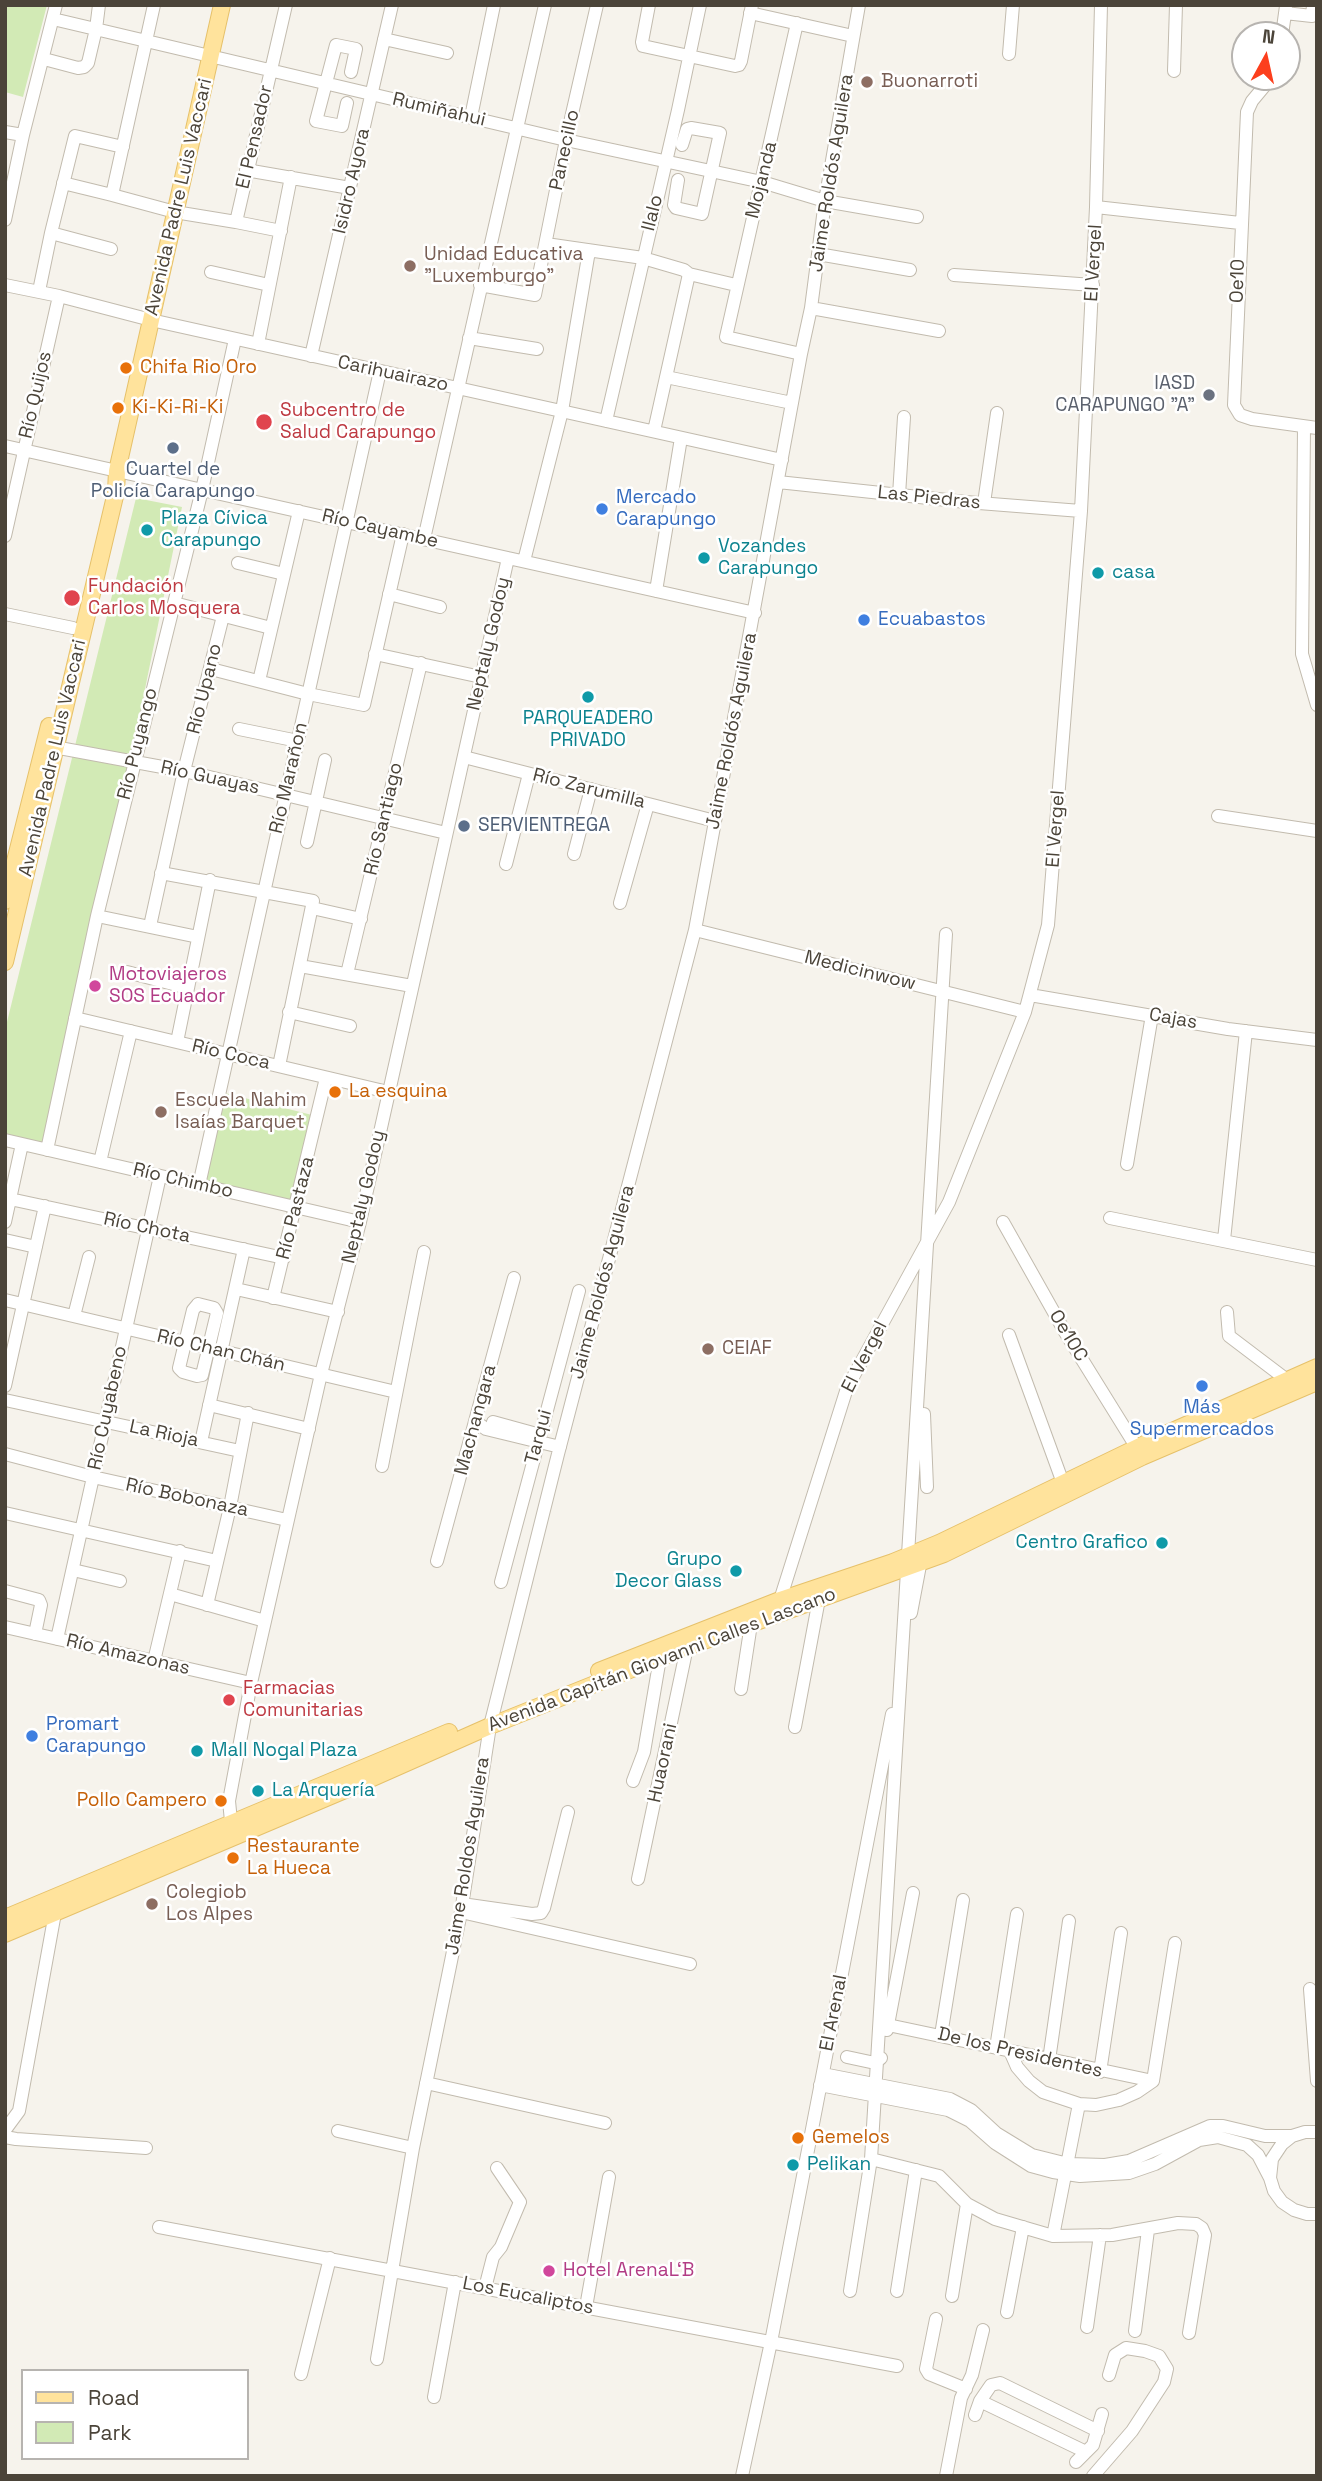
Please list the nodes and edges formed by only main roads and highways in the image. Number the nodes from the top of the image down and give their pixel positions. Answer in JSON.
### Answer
{"nodes":[{"id":1,"x":222,"y":5,"type":"edge"},
{"id":2,"x":117,"y":471,"type":"junction"},
{"id":3,"x":17,"y":851,"type":"edge"},
{"id":4,"x":5,"y":901,"type":"edge"},
{"id":5,"x":5,"y":962,"type":"edge"},
{"id":6,"x":1317,"y":1367,"type":"edge"},
{"id":7,"x":1317,"y":1382,"type":"edge"},
{"id":8,"x":921,"y":1557,"type":"junction"},
{"id":9,"x":491,"y":1720,"type":"junction"},
{"id":10,"x":232,"y":1831,"type":"junction"},
{"id":11,"x":5,"y":1918,"type":"edge"},
{"id":12,"x":5,"y":1934,"type":"edge"}],
"edges":[{"from":1,"to":2,"type":"main road","name":"Avenida Padre Luis Vaccari"},
{"from":2,"to":3,"type":"main road","name":"Avenida Padre Luis Vaccari"},
{"from":2,"to":3,"type":"main road","name":"Avenida Padre Luis Vaccari"},
{"from":3,"to":4,"type":"main road","name":"Avenida Padre Luis Vaccari"},
{"from":3,"to":5,"type":"main road","name":"Avenida Padre Luis Vaccari"},
{"from":6,"to":8,"type":"main road","name":"Avenida Capitán Giovanni Calles Lascano"},
{"from":7,"to":8,"type":"main road","name":"Avenida Capitán Giovanni Calles Lascano"},
{"from":8,"to":9,"type":"main road","name":"Avenida Capitán Giovanni Calles Lascano"},
{"from":8,"to":9,"type":"main road","name":"Avenida Capitán Giovanni Calles Lascano"},
{"from":9,"to":10,"type":"main road","name":"Avenida Capitán Giovanni Calles Lascano"},
{"from":10,"to":11,"type":"main road","name":"Avenida Capitán Giovanni Calles Lascano"},
{"from":10,"to":12,"type":"main road","name":"Avenida Capitán Giovanni Calles Lascano"}]}
